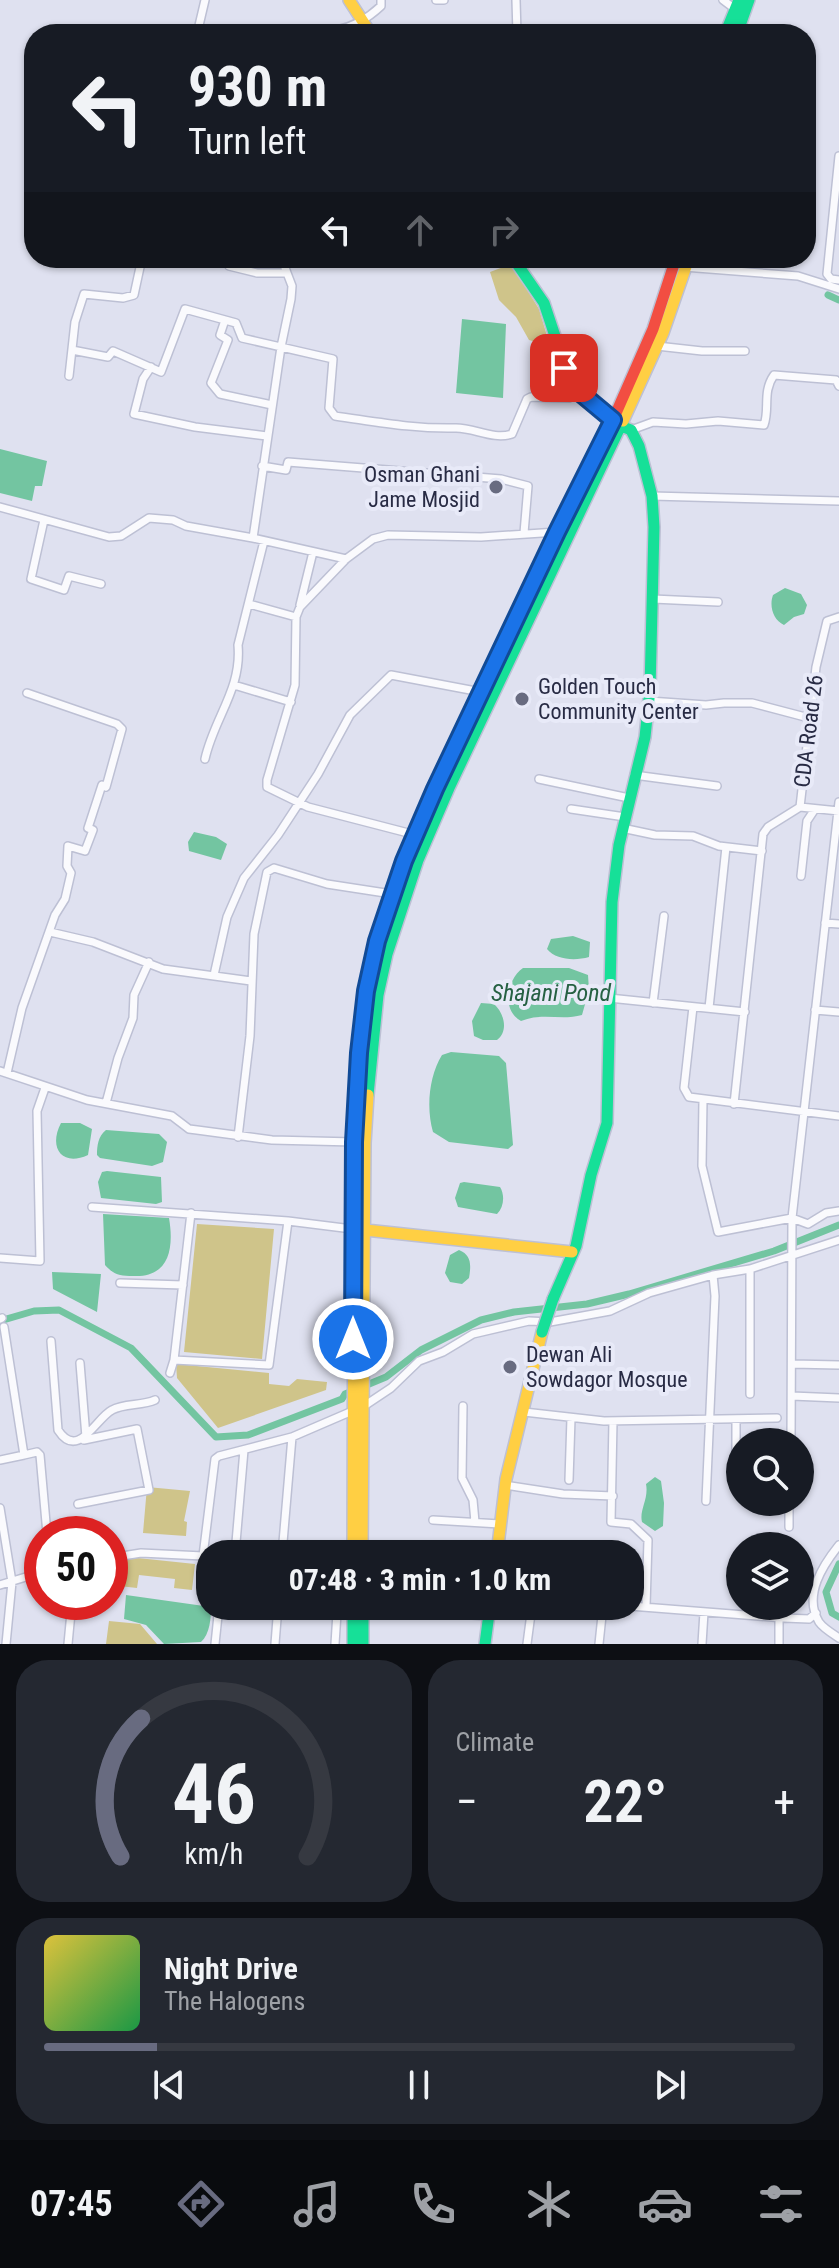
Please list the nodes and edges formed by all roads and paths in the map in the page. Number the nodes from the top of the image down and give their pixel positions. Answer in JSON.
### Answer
{"nodes":[{"id":1,"x":205,"y":0,"type":"edge"},
{"id":2,"x":349,"y":0,"type":"edge"},
{"id":3,"x":436,"y":0,"type":"edge"},
{"id":4,"x":444,"y":0,"type":"edge"},
{"id":5,"x":516,"y":0,"type":"edge"},
{"id":6,"x":723,"y":0,"type":"edge"},
{"id":7,"x":382,"y":2,"type":"edge"},
{"id":8,"x":742,"y":3,"type":"edge"},
{"id":9,"x":364,"y":22,"type":"junction"},
{"id":10,"x":199,"y":24,"type":"edge"},
{"id":11,"x":359,"y":24,"type":"edge"},
{"id":12,"x":517,"y":24,"type":"edge"},
{"id":13,"x":730,"y":24,"type":"edge"},
{"id":14,"x":739,"y":24,"type":"edge"},
{"id":15,"x":839,"y":156,"type":"edge"},
{"id":16,"x":837,"y":190,"type":"edge"},
{"id":17,"x":140,"y":268,"type":"edge"},
{"id":18,"x":237,"y":268,"type":"edge"},
{"id":19,"x":285,"y":268,"type":"edge"},
{"id":20,"x":520,"y":268,"type":"edge"},
{"id":21,"x":679,"y":268,"type":"edge"},
{"id":22,"x":680,"y":268,"type":"edge"},
{"id":23,"x":732,"y":268,"type":"edge"},
{"id":24,"x":287,"y":273,"type":"junction"},
{"id":25,"x":839,"y":280,"type":"edge"},
{"id":26,"x":839,"y":289,"type":"edge"},
{"id":27,"x":225,"y":320,"type":"junction"},
{"id":28,"x":657,"y":346,"type":"junction"},
{"id":29,"x":281,"y":347,"type":"junction"},
{"id":30,"x":72,"y":350,"type":"junction"},
{"id":31,"x":745,"y":351,"type":"dead end"},
{"id":32,"x":151,"y":367,"type":"junction"},
{"id":33,"x":69,"y":376,"type":"dead end"},
{"id":34,"x":839,"y":386,"type":"edge"},
{"id":35,"x":580,"y":392,"type":"junction"},
{"id":36,"x":272,"y":405,"type":"junction"},
{"id":37,"x":622,"y":425,"type":"junction"},
{"id":38,"x":267,"y":436,"type":"junction"},
{"id":39,"x":262,"y":466,"type":"junction"},
{"id":40,"x":652,"y":496,"type":"junction"},
{"id":41,"x":839,"y":501,"type":"edge"},
{"id":42,"x":0,"y":507,"type":"edge"},
{"id":43,"x":44,"y":520,"type":"junction"},
{"id":44,"x":557,"y":532,"type":"junction"},
{"id":45,"x":524,"y":533,"type":"junction"},
{"id":46,"x":253,"y":538,"type":"junction"},
{"id":47,"x":264,"y":541,"type":"junction"},
{"id":48,"x":313,"y":552,"type":"junction"},
{"id":49,"x":346,"y":559,"type":"junction"},
{"id":50,"x":101,"y":584,"type":"dead end"},
{"id":51,"x":653,"y":599,"type":"junction"},
{"id":52,"x":718,"y":602,"type":"dead end"},
{"id":53,"x":249,"y":604,"type":"junction"},
{"id":54,"x":300,"y":607,"type":"junction"},
{"id":55,"x":296,"y":617,"type":"junction"},
{"id":56,"x":839,"y":617,"type":"edge"},
{"id":57,"x":234,"y":685,"type":"junction"},
{"id":58,"x":481,"y":692,"type":"junction"},
{"id":59,"x":27,"y":693,"type":"dead end"},
{"id":60,"x":649,"y":701,"type":"junction"},
{"id":61,"x":291,"y":702,"type":"junction"},
{"id":62,"x":809,"y":718,"type":"junction"},
{"id":63,"x":205,"y":759,"type":"dead end"},
{"id":64,"x":634,"y":775,"type":"junction"},
{"id":65,"x":539,"y":779,"type":"dead end"},
{"id":66,"x":717,"y":786,"type":"dead end"},
{"id":67,"x":629,"y":798,"type":"junction"},
{"id":68,"x":839,"y":802,"type":"edge"},
{"id":69,"x":297,"y":803,"type":"junction"},
{"id":70,"x":800,"y":807,"type":"junction"},
{"id":71,"x":571,"y":809,"type":"dead end"},
{"id":72,"x":815,"y":809,"type":"junction"},
{"id":73,"x":838,"y":811,"type":"edge"},
{"id":74,"x":624,"y":822,"type":"junction"},
{"id":75,"x":416,"y":835,"type":"junction"},
{"id":76,"x":726,"y":847,"type":"junction"},
{"id":77,"x":762,"y":851,"type":"junction"},
{"id":78,"x":801,"y":876,"type":"dead end"},
{"id":79,"x":392,"y":894,"type":"junction"},
{"id":80,"x":664,"y":916,"type":"dead end"},
{"id":81,"x":825,"y":923,"type":"junction"},
{"id":82,"x":839,"y":924,"type":"edge"},
{"id":83,"x":50,"y":932,"type":"junction"},
{"id":84,"x":149,"y":962,"type":"junction"},
{"id":85,"x":214,"y":975,"type":"junction"},
{"id":86,"x":251,"y":981,"type":"junction"},
{"id":87,"x":609,"y":998,"type":"junction"},
{"id":88,"x":653,"y":1003,"type":"junction"},
{"id":89,"x":693,"y":1007,"type":"junction"},
{"id":90,"x":709,"y":1008,"type":"junction"},
{"id":91,"x":815,"y":1010,"type":"junction"},
{"id":92,"x":745,"y":1012,"type":"junction"},
{"id":93,"x":839,"y":1012,"type":"edge"},
{"id":94,"x":4,"y":1072,"type":"edge"},
{"id":95,"x":45,"y":1088,"type":"junction"},
{"id":96,"x":703,"y":1100,"type":"junction"},
{"id":97,"x":106,"y":1103,"type":"junction"},
{"id":98,"x":734,"y":1104,"type":"junction"},
{"id":99,"x":804,"y":1112,"type":"junction"},
{"id":100,"x":839,"y":1116,"type":"edge"},
{"id":101,"x":238,"y":1137,"type":"junction"},
{"id":102,"x":360,"y":1142,"type":"junction"},
{"id":103,"x":92,"y":1207,"type":"dead end"},
{"id":104,"x":839,"y":1211,"type":"edge"},
{"id":105,"x":191,"y":1213,"type":"junction"},
{"id":106,"x":792,"y":1218,"type":"junction"},
{"id":107,"x":288,"y":1221,"type":"junction"},
{"id":108,"x":358,"y":1229,"type":"junction"},
{"id":109,"x":839,"y":1240,"type":"edge"},
{"id":110,"x":572,"y":1252,"type":"junction"},
{"id":111,"x":791,"y":1252,"type":"junction"},
{"id":112,"x":0,"y":1258,"type":"edge"},
{"id":113,"x":750,"y":1269,"type":"junction"},
{"id":114,"x":713,"y":1275,"type":"junction"},
{"id":115,"x":120,"y":1283,"type":"dead end"},
{"id":116,"x":183,"y":1285,"type":"junction"},
{"id":117,"x":2,"y":1321,"type":"edge"},
{"id":118,"x":51,"y":1341,"type":"dead end"},
{"id":119,"x":174,"y":1360,"type":"junction"},
{"id":120,"x":80,"y":1363,"type":"dead end"},
{"id":121,"x":792,"y":1364,"type":"junction"},
{"id":122,"x":839,"y":1365,"type":"edge"},
{"id":123,"x":170,"y":1373,"type":"dead end"},
{"id":124,"x":750,"y":1394,"type":"dead end"},
{"id":125,"x":792,"y":1396,"type":"junction"},
{"id":126,"x":839,"y":1398,"type":"edge"},
{"id":127,"x":155,"y":1400,"type":"dead end"},
{"id":128,"x":358,"y":1406,"type":"junction"},
{"id":129,"x":463,"y":1406,"type":"dead end"},
{"id":130,"x":524,"y":1412,"type":"junction"},
{"id":131,"x":571,"y":1418,"type":"junction"},
{"id":132,"x":777,"y":1418,"type":"dead end"},
{"id":133,"x":736,"y":1419,"type":"junction"},
{"id":134,"x":709,"y":1420,"type":"junction"},
{"id":135,"x":613,"y":1421,"type":"junction"},
{"id":136,"x":736,"y":1428,"type":"edge"},
{"id":137,"x":791,"y":1428,"type":"edge"},
{"id":138,"x":86,"y":1437,"type":"junction"},
{"id":139,"x":292,"y":1437,"type":"junction"},
{"id":140,"x":72,"y":1443,"type":"dead end"},
{"id":141,"x":244,"y":1450,"type":"junction"},
{"id":142,"x":24,"y":1455,"type":"junction"},
{"id":143,"x":0,"y":1460,"type":"edge"},
{"id":144,"x":569,"y":1480,"type":"dead end"},
{"id":145,"x":505,"y":1485,"type":"junction"},
{"id":146,"x":613,"y":1496,"type":"junction"},
{"id":147,"x":706,"y":1501,"type":"dead end"},
{"id":148,"x":78,"y":1504,"type":"dead end"},
{"id":149,"x":0,"y":1508,"type":"edge"},
{"id":150,"x":45,"y":1516,"type":"edge"},
{"id":151,"x":789,"y":1516,"type":"edge"},
{"id":152,"x":433,"y":1520,"type":"dead end"},
{"id":153,"x":475,"y":1522,"type":"junction"},
{"id":154,"x":500,"y":1524,"type":"junction"},
{"id":155,"x":789,"y":1527,"type":"dead end"},
{"id":156,"x":236,"y":1540,"type":"edge"},
{"id":157,"x":283,"y":1540,"type":"edge"},
{"id":158,"x":353,"y":1540,"type":"edge"},
{"id":159,"x":362,"y":1540,"type":"edge"},
{"id":160,"x":498,"y":1540,"type":"edge"},
{"id":161,"x":839,"y":1545,"type":"edge"},
{"id":162,"x":128,"y":1555,"type":"edge"},
{"id":163,"x":24,"y":1578,"type":"edge"},
{"id":164,"x":12,"y":1582,"type":"junction"},
{"id":165,"x":0,"y":1585,"type":"edge"},
{"id":166,"x":646,"y":1606,"type":"joint"},
{"id":167,"x":704,"y":1612,"type":"junction"},
{"id":168,"x":816,"y":1613,"type":"joint"},
{"id":169,"x":726,"y":1614,"type":"edge"},
{"id":170,"x":70,"y":1620,"type":"edge"},
{"id":171,"x":218,"y":1620,"type":"edge"},
{"id":172,"x":277,"y":1620,"type":"edge"},
{"id":173,"x":337,"y":1620,"type":"edge"},
{"id":174,"x":357,"y":1620,"type":"edge"},
{"id":175,"x":359,"y":1620,"type":"edge"},
{"id":176,"x":488,"y":1620,"type":"edge"},
{"id":177,"x":530,"y":1620,"type":"edge"},
{"id":178,"x":602,"y":1620,"type":"edge"},
{"id":179,"x":779,"y":1620,"type":"edge"},
{"id":180,"x":839,"y":1638,"type":"edge"},
{"id":181,"x":6,"y":1644,"type":"edge"},
{"id":182,"x":68,"y":1644,"type":"edge"},
{"id":183,"x":215,"y":1644,"type":"edge"},
{"id":184,"x":275,"y":1644,"type":"edge"},
{"id":185,"x":335,"y":1644,"type":"edge"},
{"id":186,"x":353,"y":1644,"type":"edge"},
{"id":187,"x":363,"y":1644,"type":"edge"},
{"id":188,"x":485,"y":1644,"type":"edge"},
{"id":189,"x":527,"y":1644,"type":"edge"},
{"id":190,"x":599,"y":1644,"type":"edge"},
{"id":191,"x":702,"y":1644,"type":"edge"},
{"id":192,"x":779,"y":1644,"type":"edge"}],
"edges":[{"from":1,"to":10,"type":"street"},
{"from":2,"to":9,"type":"main road"},
{"from":3,"to":4,"type":"street"},
{"from":5,"to":12,"type":"street"},
{"from":6,"to":8,"type":"street"},
{"from":7,"to":9,"type":"street"},
{"from":8,"to":13,"type":"main road"},
{"from":8,"to":14,"type":"main road"},
{"from":9,"to":11,"type":"street"},
{"from":15,"to":16,"type":"street"},
{"from":16,"to":25,"type":"street"},
{"from":17,"to":30,"type":"street"},
{"from":18,"to":24,"type":"street"},
{"from":19,"to":24,"type":"street"},
{"from":20,"to":35,"type":"main road"},
{"from":21,"to":37,"type":"main road"},
{"from":22,"to":28,"type":"main road"},
{"from":23,"to":26,"type":"street"},
{"from":24,"to":29,"type":"street"},
{"from":27,"to":29,"type":"street"},
{"from":27,"to":32,"type":"street"},
{"from":27,"to":36,"type":"street"},
{"from":28,"to":31,"type":"street"},
{"from":28,"to":37,"type":"main road"},
{"from":29,"to":35,"type":"street"},
{"from":29,"to":36,"type":"street"},
{"from":30,"to":32,"type":"street"},
{"from":30,"to":33,"type":"street"},
{"from":32,"to":38,"type":"street"},
{"from":34,"to":37,"type":"street"},
{"from":35,"to":37,"type":"main road"},
{"from":36,"to":38,"type":"street"},
{"from":37,"to":40,"type":"main road"},
{"from":37,"to":44,"type":"main road"},
{"from":37,"to":102,"type":"main road"},
{"from":38,"to":39,"type":"street"},
{"from":39,"to":45,"type":"street"},
{"from":39,"to":46,"type":"street"},
{"from":40,"to":41,"type":"street"},
{"from":40,"to":51,"type":"main road"},
{"from":42,"to":43,"type":"street"},
{"from":43,"to":46,"type":"street"},
{"from":43,"to":50,"type":"street"},
{"from":44,"to":45,"type":"street"},
{"from":44,"to":58,"type":"main road"},
{"from":45,"to":49,"type":"street"},
{"from":46,"to":47,"type":"street"},
{"from":47,"to":48,"type":"street"},
{"from":47,"to":53,"type":"street"},
{"from":48,"to":49,"type":"street"},
{"from":48,"to":54,"type":"street"},
{"from":49,"to":54,"type":"street"},
{"from":51,"to":52,"type":"street"},
{"from":51,"to":60,"type":"main road"},
{"from":53,"to":55,"type":"street"},
{"from":53,"to":57,"type":"street"},
{"from":54,"to":55,"type":"street"},
{"from":55,"to":61,"type":"street"},
{"from":56,"to":62,"type":"street","name":"CDA Road 26"},
{"from":57,"to":61,"type":"street"},
{"from":57,"to":63,"type":"street"},
{"from":58,"to":69,"type":"street"},
{"from":58,"to":75,"type":"main road"},
{"from":59,"to":83,"type":"street"},
{"from":60,"to":62,"type":"street"},
{"from":60,"to":64,"type":"main road"},
{"from":61,"to":69,"type":"street"},
{"from":62,"to":70,"type":"street","name":"CDA Road 26"},
{"from":64,"to":66,"type":"street"},
{"from":64,"to":67,"type":"main road"},
{"from":65,"to":67,"type":"street"},
{"from":67,"to":74,"type":"main road"},
{"from":68,"to":73,"type":"street"},
{"from":69,"to":75,"type":"street"},
{"from":69,"to":85,"type":"street"},
{"from":70,"to":72,"type":"street"},
{"from":70,"to":77,"type":"street"},
{"from":71,"to":74,"type":"street"},
{"from":72,"to":73,"type":"street"},
{"from":72,"to":78,"type":"street"},
{"from":73,"to":81,"type":"street"},
{"from":74,"to":76,"type":"street"},
{"from":74,"to":87,"type":"main road"},
{"from":75,"to":79,"type":"main road"},
{"from":76,"to":77,"type":"street"},
{"from":76,"to":90,"type":"street"},
{"from":77,"to":92,"type":"street"},
{"from":79,"to":86,"type":"street"},
{"from":79,"to":102,"type":"main road"},
{"from":80,"to":88,"type":"street"},
{"from":81,"to":82,"type":"street"},
{"from":81,"to":91,"type":"street"},
{"from":83,"to":84,"type":"street"},
{"from":83,"to":94,"type":"street"},
{"from":84,"to":85,"type":"street"},
{"from":84,"to":97,"type":"street"},
{"from":85,"to":86,"type":"street"},
{"from":86,"to":101,"type":"street"},
{"from":87,"to":88,"type":"street"},
{"from":87,"to":110,"type":"main road"},
{"from":88,"to":89,"type":"street"},
{"from":89,"to":90,"type":"street"},
{"from":89,"to":96,"type":"street"},
{"from":90,"to":92,"type":"street"},
{"from":91,"to":93,"type":"street"},
{"from":91,"to":99,"type":"street"},
{"from":92,"to":98,"type":"street"},
{"from":94,"to":95,"type":"street"},
{"from":95,"to":97,"type":"street"},
{"from":95,"to":112,"type":"street"},
{"from":96,"to":98,"type":"street"},
{"from":96,"to":106,"type":"street"},
{"from":97,"to":101,"type":"street"},
{"from":98,"to":99,"type":"street"},
{"from":99,"to":100,"type":"street"},
{"from":99,"to":106,"type":"street"},
{"from":101,"to":102,"type":"street"},
{"from":102,"to":108,"type":"main road"},
{"from":103,"to":105,"type":"street"},
{"from":104,"to":106,"type":"street"},
{"from":105,"to":107,"type":"street"},
{"from":105,"to":116,"type":"street"},
{"from":106,"to":111,"type":"street"},
{"from":107,"to":108,"type":"street"},
{"from":107,"to":119,"type":"street"},
{"from":108,"to":110,"type":"main road"},
{"from":108,"to":128,"type":"main road"},
{"from":109,"to":111,"type":"street"},
{"from":110,"to":130,"type":"main road","bridge":true},
{"from":111,"to":113,"type":"street"},
{"from":111,"to":121,"type":"street"},
{"from":113,"to":114,"type":"street"},
{"from":113,"to":124,"type":"street"},
{"from":114,"to":128,"type":"street"},
{"from":114,"to":134,"type":"street"},
{"from":115,"to":116,"type":"street"},
{"from":116,"to":119,"type":"street"},
{"from":117,"to":142,"type":"street"},
{"from":118,"to":138,"type":"street"},
{"from":119,"to":123,"type":"street"},
{"from":120,"to":138,"type":"street"},
{"from":121,"to":122,"type":"street"},
{"from":121,"to":125,"type":"street"},
{"from":125,"to":126,"type":"street"},
{"from":125,"to":137,"type":"street"},
{"from":127,"to":138,"type":"street"},
{"from":128,"to":139,"type":"street"},
{"from":128,"to":158,"type":"main road"},
{"from":128,"to":159,"type":"main road"},
{"from":129,"to":153,"type":"street"},
{"from":130,"to":131,"type":"street"},
{"from":130,"to":145,"type":"main road"},
{"from":131,"to":135,"type":"street"},
{"from":131,"to":144,"type":"street"},
{"from":132,"to":133,"type":"street"},
{"from":133,"to":134,"type":"street"},
{"from":133,"to":136,"type":"street"},
{"from":134,"to":135,"type":"street"},
{"from":134,"to":147,"type":"street"},
{"from":135,"to":146,"type":"street"},
{"from":139,"to":141,"type":"street"},
{"from":139,"to":157,"type":"street"},
{"from":140,"to":148,"type":"street"},
{"from":141,"to":156,"type":"street"},
{"from":141,"to":162,"type":"street"},
{"from":142,"to":143,"type":"street"},
{"from":142,"to":150,"type":"street"},
{"from":145,"to":146,"type":"street"},
{"from":145,"to":154,"type":"main road"},
{"from":146,"to":166,"type":"street"},
{"from":149,"to":164,"type":"street"},
{"from":151,"to":155,"type":"street"},
{"from":152,"to":153,"type":"street"},
{"from":153,"to":154,"type":"street"},
{"from":154,"to":160,"type":"main road"},
{"from":161,"to":168,"type":"street"},
{"from":163,"to":164,"type":"street"},
{"from":164,"to":165,"type":"street"},
{"from":164,"to":181,"type":"street"},
{"from":166,"to":167,"type":"street"},
{"from":167,"to":169,"type":"street"},
{"from":167,"to":191,"type":"street"},
{"from":168,"to":180,"type":"street"},
{"from":170,"to":182,"type":"street"},
{"from":171,"to":183,"type":"street"},
{"from":172,"to":184,"type":"street"},
{"from":173,"to":185,"type":"street"},
{"from":174,"to":186,"type":"main road"},
{"from":175,"to":187,"type":"main road"},
{"from":176,"to":188,"type":"main road"},
{"from":177,"to":189,"type":"street"},
{"from":178,"to":190,"type":"street"},
{"from":179,"to":192,"type":"street"}]}
